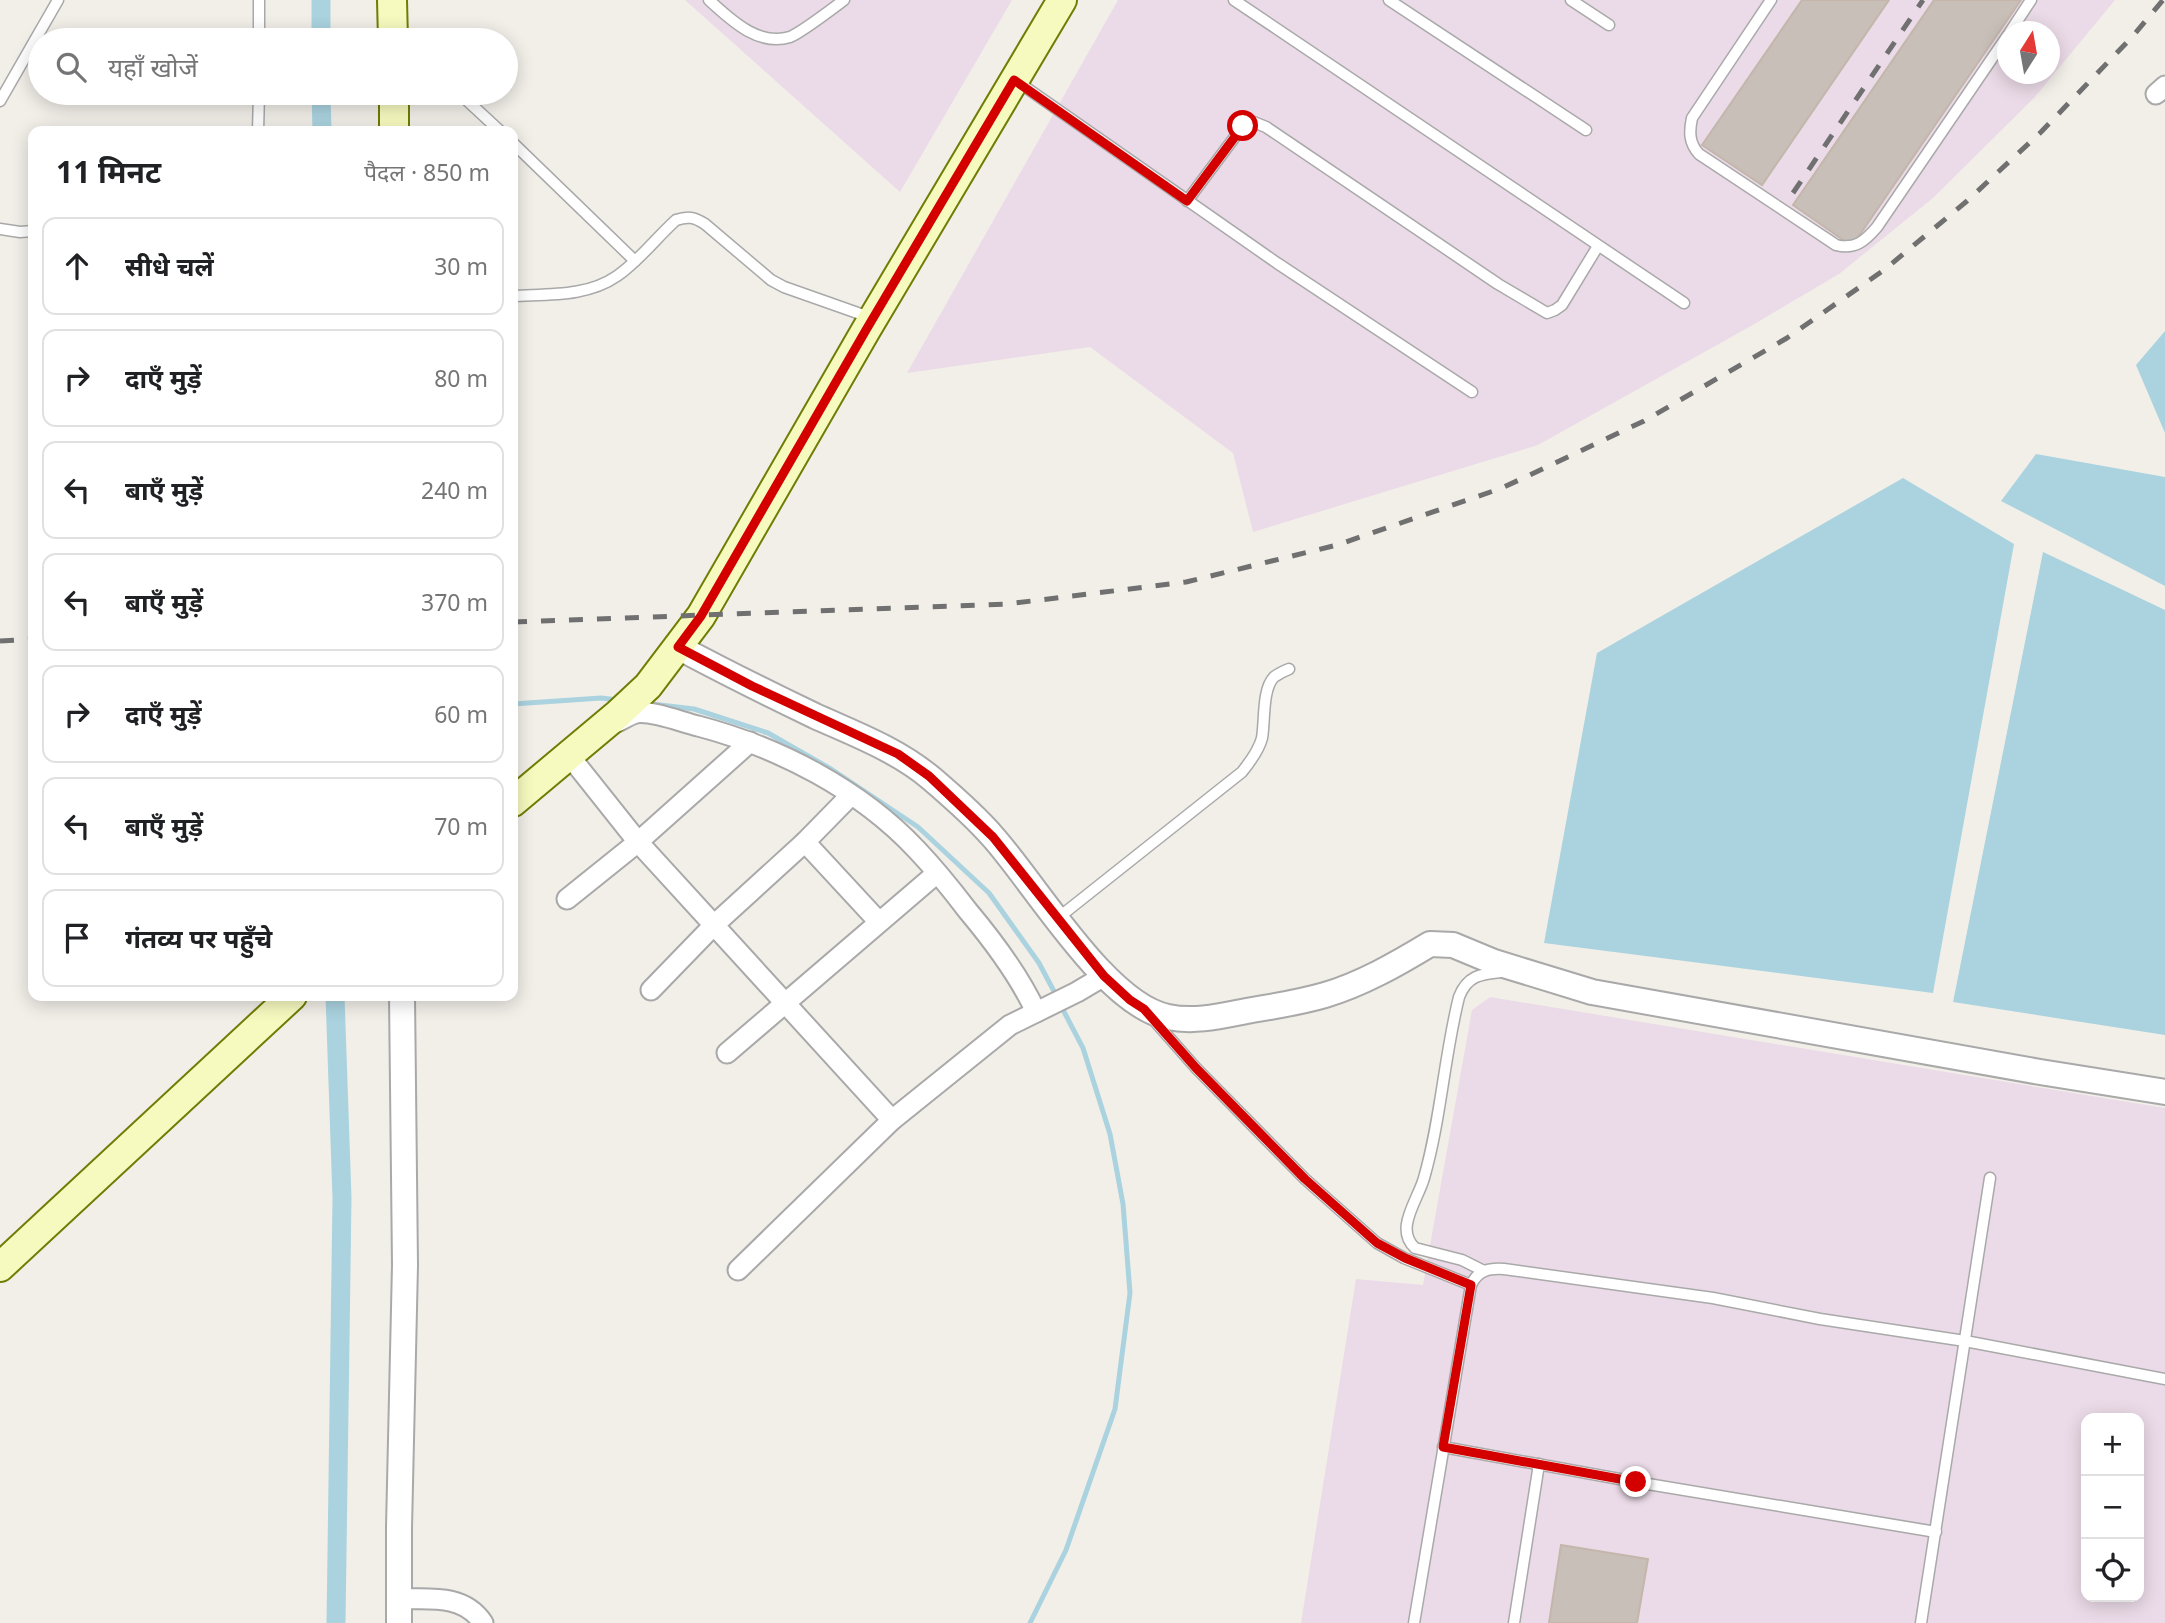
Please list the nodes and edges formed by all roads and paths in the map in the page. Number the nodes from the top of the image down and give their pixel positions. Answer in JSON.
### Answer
{"nodes":[{"id":1,"x":58,"y":0,"type":"edge"},
{"id":2,"x":259,"y":0,"type":"edge"},
{"id":3,"x":392,"y":0,"type":"edge"},
{"id":4,"x":709,"y":0,"type":"edge"},
{"id":5,"x":844,"y":0,"type":"edge"},
{"id":6,"x":1062,"y":0,"type":"edge"},
{"id":7,"x":1234,"y":0,"type":"edge"},
{"id":8,"x":1389,"y":0,"type":"edge"},
{"id":9,"x":1571,"y":0,"type":"edge"},
{"id":10,"x":1771,"y":0,"type":"edge"},
{"id":11,"x":2031,"y":0,"type":"edge"},
{"id":12,"x":2017,"y":21,"type":"edge"},
{"id":13,"x":1609,"y":25,"type":"dead end"},
{"id":14,"x":42,"y":28,"type":"edge"},
{"id":15,"x":259,"y":28,"type":"edge"},
{"id":16,"x":393,"y":28,"type":"edge"},
{"id":17,"x":1997,"y":51,"type":"edge"},
{"id":18,"x":28,"y":52,"type":"edge"},
{"id":19,"x":1014,"y":80,"type":"junction"},
{"id":20,"x":0,"y":101,"type":"edge"},
{"id":21,"x":259,"y":105,"type":"edge"},
{"id":22,"x":394,"y":105,"type":"edge"},
{"id":23,"x":472,"y":105,"type":"edge"},
{"id":24,"x":258,"y":126,"type":"edge"},
{"id":25,"x":394,"y":126,"type":"edge"},
{"id":26,"x":495,"y":126,"type":"edge"},
{"id":27,"x":1586,"y":130,"type":"dead end"},
{"id":28,"x":518,"y":149,"type":"edge"},
{"id":29,"x":1187,"y":201,"type":"junction"},
{"id":30,"x":0,"y":229,"type":"edge"},
{"id":31,"x":28,"y":231,"type":"edge"},
{"id":32,"x":1598,"y":246,"type":"junction"},
{"id":33,"x":635,"y":261,"type":"junction"},
{"id":34,"x":518,"y":296,"type":"edge"},
{"id":35,"x":1684,"y":303,"type":"dead end"},
{"id":36,"x":873,"y":319,"type":"junction"},
{"id":37,"x":1472,"y":392,"type":"dead end"},
{"id":38,"x":678,"y":647,"type":"junction"},
{"id":39,"x":1289,"y":669,"type":"dead end"},
{"id":40,"x":596,"y":733,"type":"junction"},
{"id":41,"x":750,"y":742,"type":"junction"},
{"id":42,"x":568,"y":754,"type":"junction"},
{"id":43,"x":851,"y":795,"type":"junction"},
{"id":44,"x":518,"y":798,"type":"edge"},
{"id":45,"x":638,"y":842,"type":"junction"},
{"id":46,"x":806,"y":842,"type":"junction"},
{"id":47,"x":937,"y":873,"type":"junction"},
{"id":48,"x":567,"y":899,"type":"dead end"},
{"id":49,"x":1058,"y":918,"type":"junction"},
{"id":50,"x":879,"y":922,"type":"junction"},
{"id":51,"x":714,"y":925,"type":"junction"},
{"id":52,"x":1519,"y":970,"type":"junction"},
{"id":53,"x":1104,"y":976,"type":"junction"},
{"id":54,"x":651,"y":990,"type":"dead end"},
{"id":55,"x":286,"y":1001,"type":"edge"},
{"id":56,"x":402,"y":1001,"type":"edge"},
{"id":57,"x":785,"y":1004,"type":"junction"},
{"id":58,"x":1042,"y":1008,"type":"junction"},
{"id":59,"x":1144,"y":1009,"type":"junction"},
{"id":60,"x":727,"y":1053,"type":"dead end"},
{"id":61,"x":2165,"y":1092,"type":"edge"},
{"id":62,"x":892,"y":1121,"type":"junction"},
{"id":63,"x":1990,"y":1178,"type":"dead end"},
{"id":64,"x":0,"y":1267,"type":"edge"},
{"id":65,"x":738,"y":1269,"type":"dead end"},
{"id":66,"x":1484,"y":1271,"type":"junction"},
{"id":67,"x":1471,"y":1285,"type":"junction"},
{"id":68,"x":1965,"y":1341,"type":"junction"},
{"id":69,"x":2165,"y":1379,"type":"edge"},
{"id":70,"x":1443,"y":1447,"type":"junction"},
{"id":71,"x":1539,"y":1464,"type":"junction"},
{"id":72,"x":1936,"y":1532,"type":"junction"},
{"id":73,"x":399,"y":1611,"type":"edge"},
{"id":74,"x":483,"y":1623,"type":"edge"},
{"id":75,"x":1414,"y":1623,"type":"edge"},
{"id":76,"x":1514,"y":1623,"type":"edge"},
{"id":77,"x":1921,"y":1623,"type":"edge"}],
"edges":[{"from":1,"to":14,"type":"lane"},
{"from":2,"to":15,"type":"lane"},
{"from":3,"to":16,"type":"main road"},
{"from":4,"to":5,"type":"lane"},
{"from":6,"to":19,"type":"main road"},
{"from":7,"to":32,"type":"lane"},
{"from":8,"to":27,"type":"lane"},
{"from":9,"to":13,"type":"lane"},
{"from":10,"to":17,"type":"lane"},
{"from":11,"to":12,"type":"lane"},
{"from":18,"to":20,"type":"lane"},
{"from":19,"to":29,"type":"lane"},
{"from":19,"to":36,"type":"main road"},
{"from":21,"to":24,"type":"lane"},
{"from":22,"to":25,"type":"main road"},
{"from":23,"to":26,"type":"lane"},
{"from":28,"to":33,"type":"lane"},
{"from":29,"to":32,"type":"lane"},
{"from":29,"to":37,"type":"lane"},
{"from":30,"to":31,"type":"lane"},
{"from":32,"to":35,"type":"lane"},
{"from":33,"to":34,"type":"lane"},
{"from":33,"to":36,"type":"lane"},
{"from":36,"to":38,"type":"main road"},
{"from":38,"to":40,"type":"main road"},
{"from":38,"to":49,"type":"street"},
{"from":39,"to":49,"type":"lane"},
{"from":40,"to":41,"type":"street"},
{"from":40,"to":42,"type":"main road"},
{"from":41,"to":43,"type":"street"},
{"from":41,"to":45,"type":"street"},
{"from":42,"to":44,"type":"main road"},
{"from":42,"to":45,"type":"street"},
{"from":43,"to":46,"type":"street"},
{"from":43,"to":47,"type":"street"},
{"from":45,"to":48,"type":"street"},
{"from":45,"to":51,"type":"street"},
{"from":46,"to":50,"type":"street"},
{"from":46,"to":51,"type":"street"},
{"from":47,"to":50,"type":"street"},
{"from":47,"to":58,"type":"street"},
{"from":49,"to":53,"type":"street"},
{"from":50,"to":57,"type":"street"},
{"from":51,"to":54,"type":"street"},
{"from":51,"to":57,"type":"street"},
{"from":52,"to":59,"type":"street"},
{"from":52,"to":61,"type":"street"},
{"from":52,"to":66,"type":"lane"},
{"from":53,"to":58,"type":"street"},
{"from":53,"to":59,"type":"street"},
{"from":55,"to":64,"type":"main road"},
{"from":56,"to":73,"type":"street"},
{"from":57,"to":60,"type":"street"},
{"from":57,"to":62,"type":"street"},
{"from":58,"to":62,"type":"street"},
{"from":59,"to":67,"type":"lane"},
{"from":62,"to":65,"type":"street"},
{"from":63,"to":68,"type":"lane"},
{"from":66,"to":67,"type":"lane"},
{"from":66,"to":68,"type":"lane"},
{"from":67,"to":70,"type":"lane"},
{"from":68,"to":69,"type":"lane"},
{"from":68,"to":72,"type":"lane"},
{"from":70,"to":71,"type":"lane"},
{"from":70,"to":75,"type":"lane"},
{"from":71,"to":72,"type":"lane"},
{"from":71,"to":76,"type":"lane"},
{"from":72,"to":77,"type":"lane"},
{"from":73,"to":74,"type":"street"}]}
